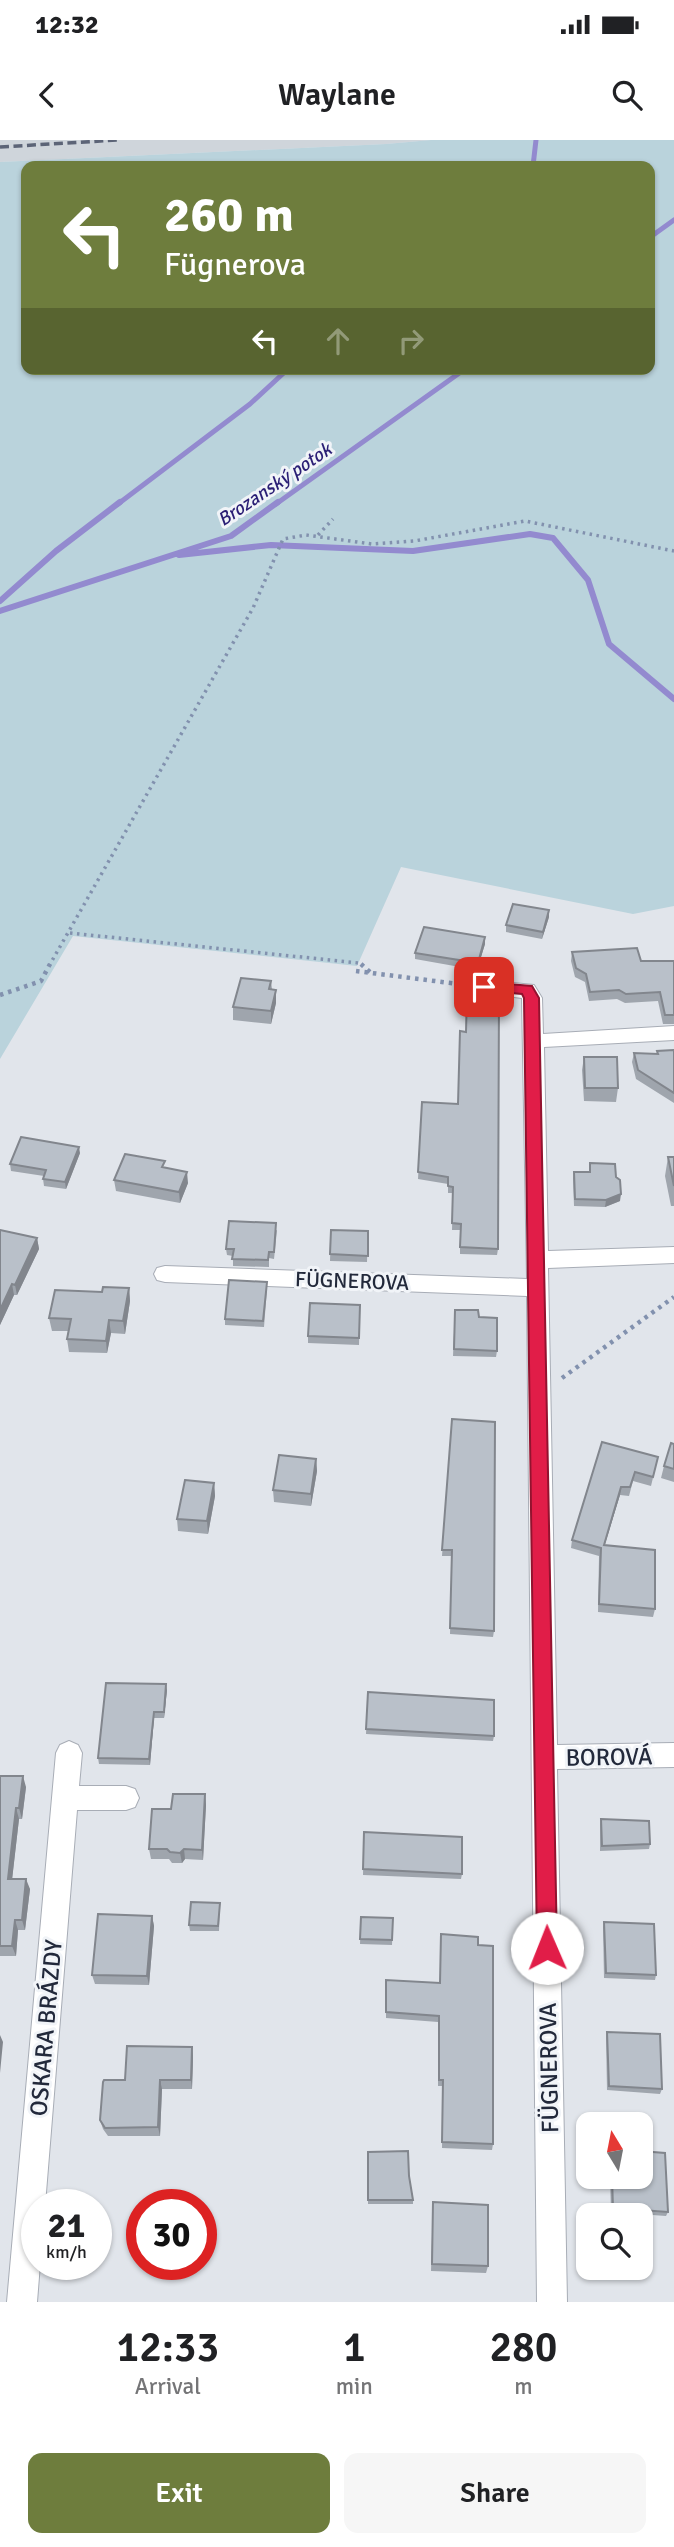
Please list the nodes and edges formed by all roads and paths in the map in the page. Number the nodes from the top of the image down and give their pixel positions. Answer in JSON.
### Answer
{"nodes":[{"id":1,"x":333,"y":519,"type":"dead end"},
{"id":2,"x":317,"y":536,"type":"junction"},
{"id":3,"x":674,"y":551,"type":"edge"},
{"id":4,"x":69,"y":933,"type":"junction"},
{"id":5,"x":356,"y":971,"type":"dead end"},
{"id":6,"x":371,"y":973,"type":"junction"},
{"id":7,"x":456,"y":984,"type":"dead end"},
{"id":8,"x":484,"y":987,"type":"dead end"},
{"id":9,"x":0,"y":995,"type":"edge"},
{"id":10,"x":674,"y":1033,"type":"edge"},
{"id":11,"x":534,"y":1041,"type":"junction"},
{"id":12,"x":674,"y":1255,"type":"edge"},
{"id":13,"x":537,"y":1260,"type":"junction"},
{"id":14,"x":165,"y":1274,"type":"dead end"},
{"id":15,"x":538,"y":1288,"type":"junction"},
{"id":16,"x":674,"y":1297,"type":"edge"},
{"id":17,"x":539,"y":1390,"type":"junction"},
{"id":18,"x":69,"y":1753,"type":"dead end"},
{"id":19,"x":674,"y":1755,"type":"edge"},
{"id":20,"x":544,"y":1757,"type":"junction"},
{"id":21,"x":66,"y":1798,"type":"junction"},
{"id":22,"x":126,"y":1798,"type":"dead end"},
{"id":23,"x":22,"y":2302,"type":"edge"},
{"id":24,"x":552,"y":2302,"type":"edge"}],
"edges":[{"from":1,"to":2,"type":"path"},
{"from":2,"to":3,"type":"path"},
{"from":2,"to":4,"type":"path"},
{"from":4,"to":6,"type":"path"},
{"from":4,"to":9,"type":"path"},
{"from":5,"to":6,"type":"path"},
{"from":6,"to":7,"type":"path"},
{"from":8,"to":11,"type":"street","name":"FÜGNEROVA"},
{"from":10,"to":11,"type":"street"},
{"from":11,"to":13,"type":"street","name":"FÜGNEROVA"},
{"from":12,"to":13,"type":"street"},
{"from":13,"to":15,"type":"street","name":"FÜGNEROVA"},
{"from":14,"to":15,"type":"street","name":"FÜGNEROVA"},
{"from":15,"to":17,"type":"street","name":"FÜGNEROVA"},
{"from":16,"to":17,"type":"path"},
{"from":17,"to":20,"type":"street","name":"FÜGNEROVA"},
{"from":18,"to":21,"type":"street","name":"OSKARA BRÁZDY"},
{"from":19,"to":20,"type":"street","name":"BOROVÁ"},
{"from":20,"to":24,"type":"street","name":"FÜGNEROVA"},
{"from":21,"to":22,"type":"street"},
{"from":21,"to":23,"type":"street","name":"OSKARA BRÁZDY"}]}
